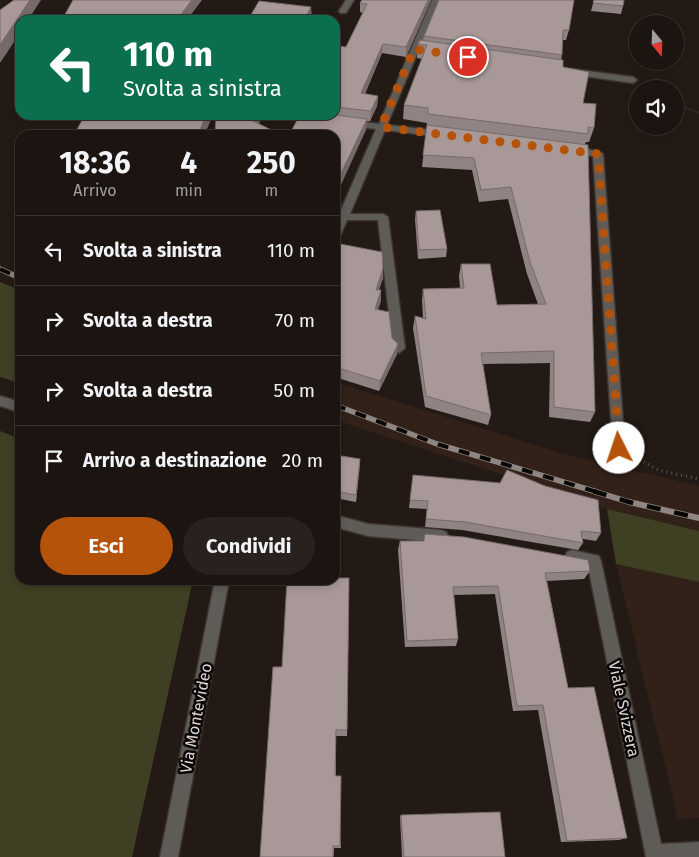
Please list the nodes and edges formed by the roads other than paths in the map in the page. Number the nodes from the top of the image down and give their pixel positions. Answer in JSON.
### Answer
{"nodes":[{"id":1,"x":350,"y":0,"type":"edge"},
{"id":2,"x":436,"y":0,"type":"edge"},
{"id":3,"x":343,"y":11,"type":"dead end"},
{"id":4,"x":566,"y":71,"type":"edge"},
{"id":5,"x":633,"y":80,"type":"dead end"},
{"id":6,"x":343,"y":122,"type":"edge"},
{"id":7,"x":381,"y":127,"type":"junction"},
{"id":8,"x":450,"y":135,"type":"edge"},
{"id":9,"x":558,"y":149,"type":"edge"},
{"id":10,"x":344,"y":217,"type":"junction"},
{"id":11,"x":340,"y":225,"type":"edge"},
{"id":12,"x":399,"y":348,"type":"dead end"},
{"id":13,"x":0,"y":401,"type":"edge"},
{"id":14,"x":15,"y":406,"type":"edge"},
{"id":15,"x":619,"y":448,"type":"road end"},
{"id":16,"x":340,"y":522,"type":"edge"},
{"id":17,"x":453,"y":538,"type":"edge"},
{"id":18,"x":556,"y":554,"type":"edge"},
{"id":19,"x":221,"y":585,"type":"edge"},
{"id":20,"x":699,"y":851,"type":"edge"},
{"id":21,"x":654,"y":855,"type":"edge"},
{"id":22,"x":169,"y":857,"type":"edge"}],
"edges":[{"from":1,"to":3,"type":"street"},
{"from":2,"to":7,"type":"street"},
{"from":4,"to":5,"type":"street"},
{"from":6,"to":7,"type":"street"},
{"from":7,"to":8,"type":"street"},
{"from":7,"to":10,"type":"street"},
{"from":9,"to":15,"type":"street"},
{"from":10,"to":11,"type":"street"},
{"from":10,"to":12,"type":"street"},
{"from":13,"to":14,"type":"street"},
{"from":16,"to":17,"type":"street"},
{"from":18,"to":21,"type":"street","name":"Viale Svizzera"},
{"from":19,"to":22,"type":"street","name":"Via Montevideo"},
{"from":20,"to":21,"type":"street"}]}
